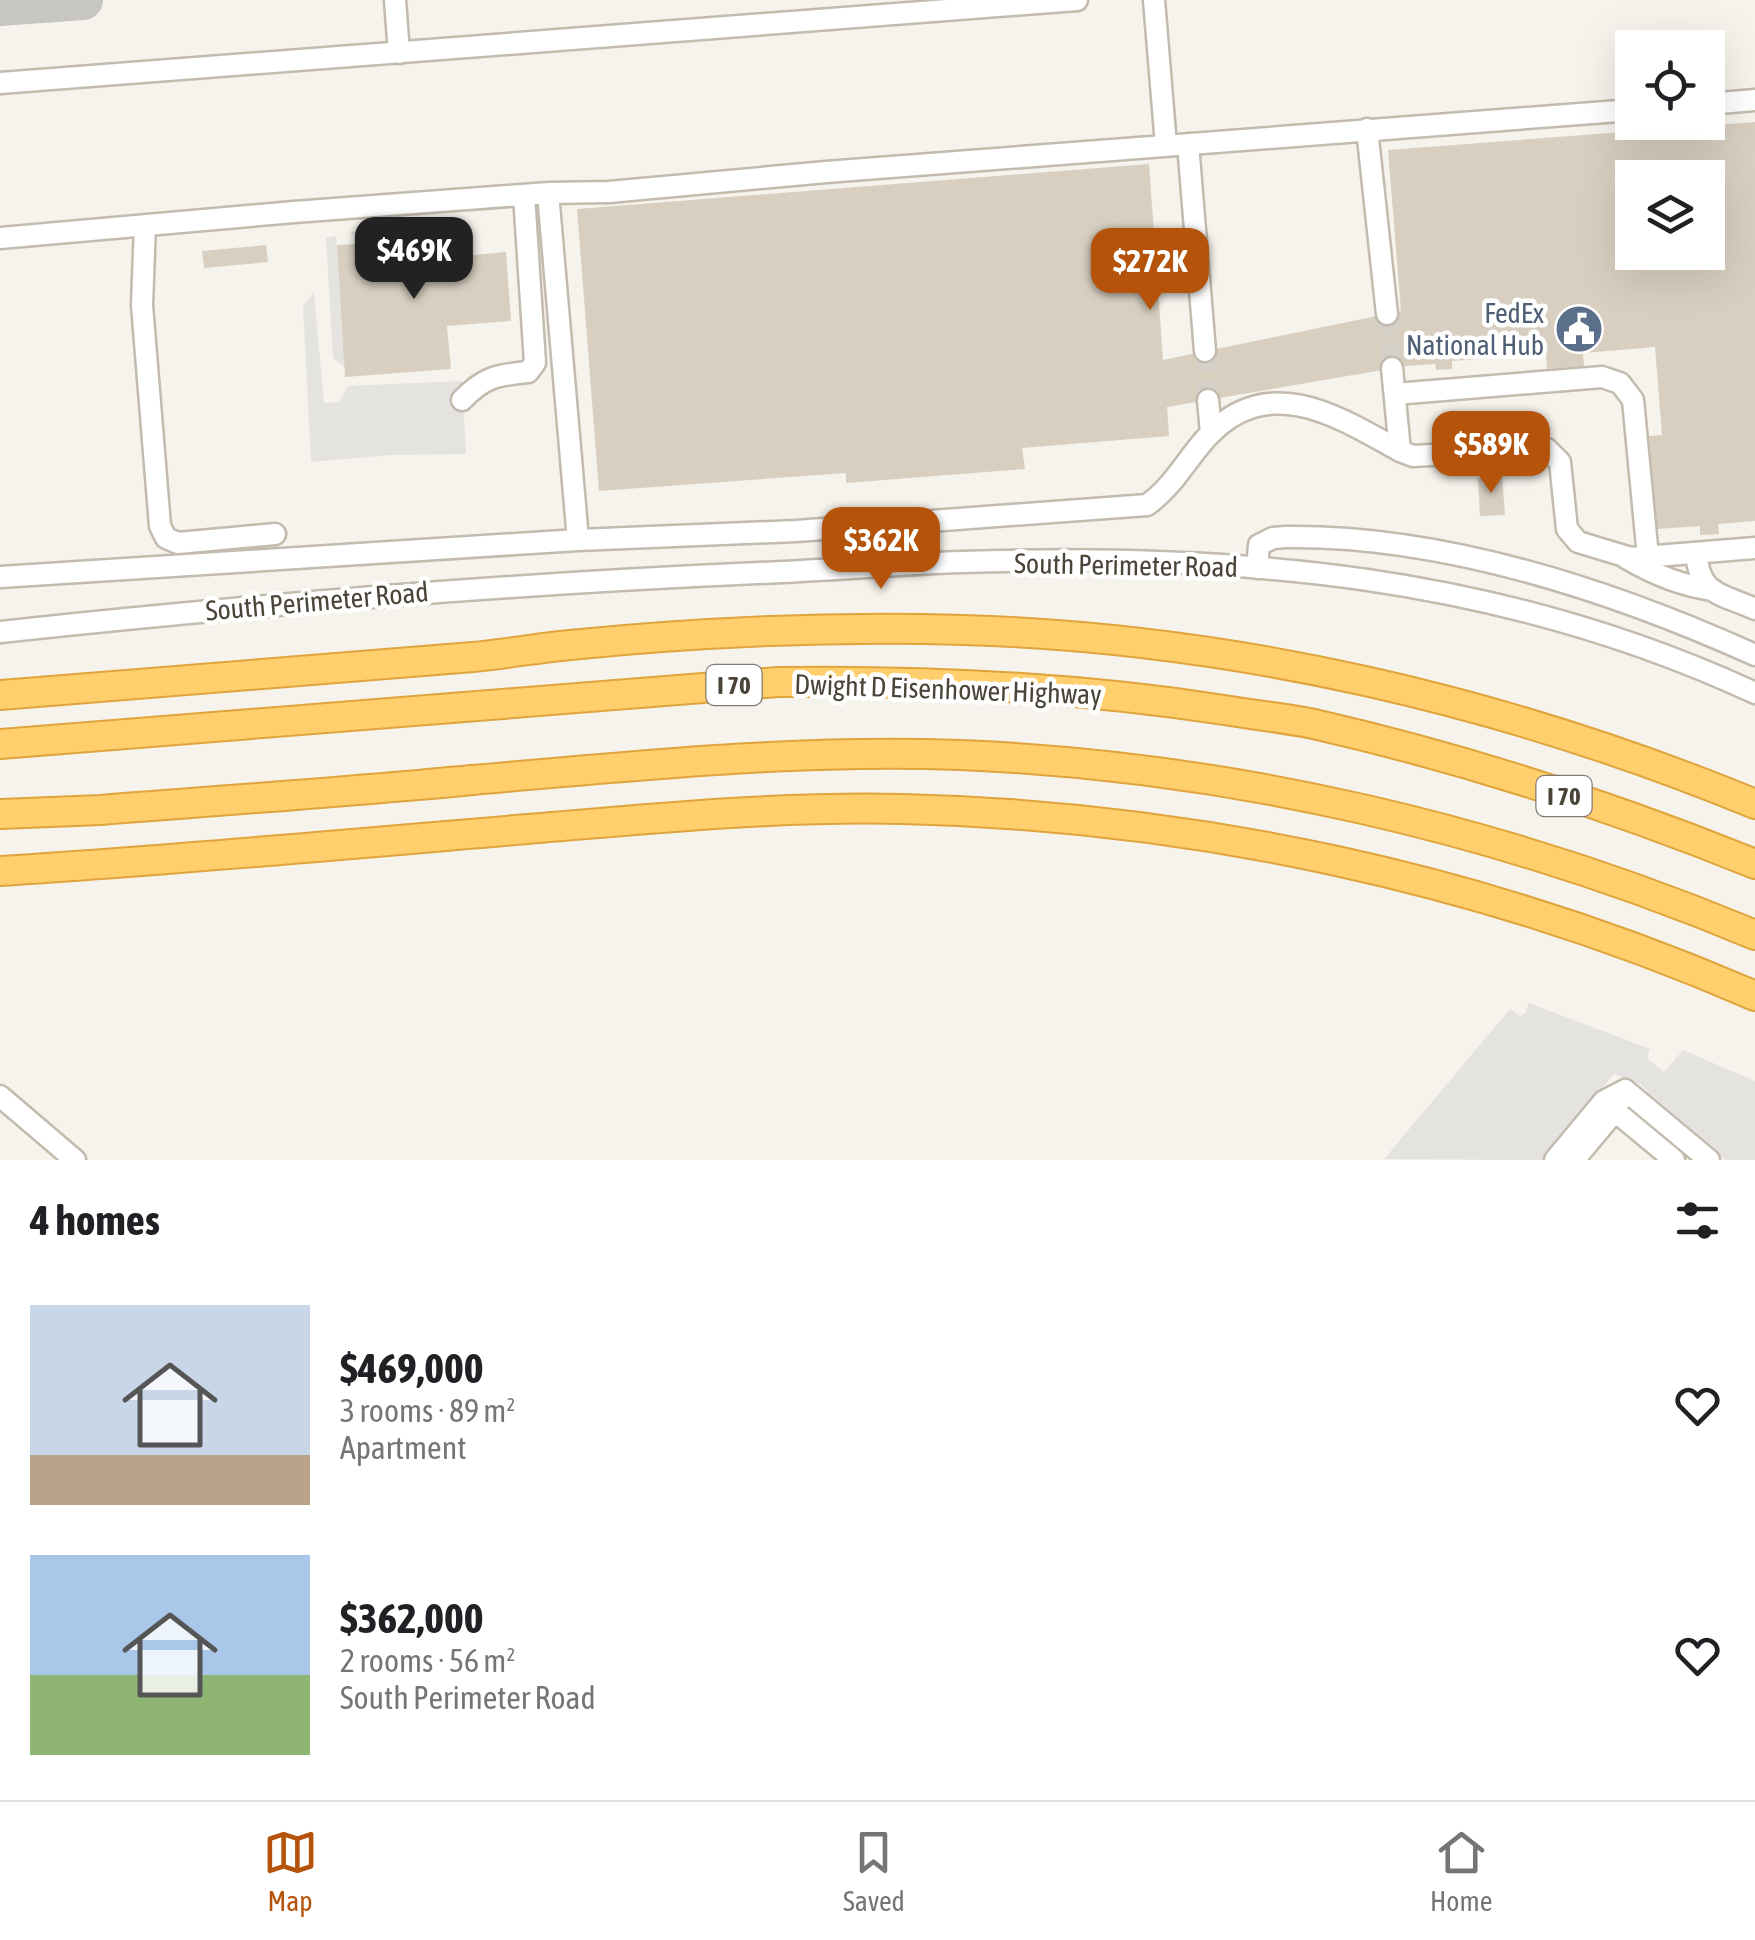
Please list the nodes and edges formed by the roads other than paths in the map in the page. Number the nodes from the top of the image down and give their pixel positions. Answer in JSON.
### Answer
{"nodes":[{"id":1,"x":395,"y":0,"type":"edge"},
{"id":2,"x":1077,"y":0,"type":"edge"},
{"id":3,"x":1154,"y":0,"type":"edge"},
{"id":4,"x":399,"y":53,"type":"junction"},
{"id":5,"x":0,"y":83,"type":"edge"},
{"id":6,"x":1755,"y":100,"type":"edge"},
{"id":7,"x":1725,"y":103,"type":"edge"},
{"id":8,"x":1615,"y":111,"type":"edge"},
{"id":9,"x":1367,"y":129,"type":"junction"},
{"id":10,"x":1188,"y":144,"type":"junction"},
{"id":11,"x":1166,"y":146,"type":"junction"},
{"id":12,"x":548,"y":193,"type":"junction"},
{"id":13,"x":524,"y":195,"type":"junction"},
{"id":14,"x":145,"y":225,"type":"junction"},
{"id":15,"x":0,"y":238,"type":"edge"},
{"id":16,"x":1387,"y":314,"type":"tunnel mouth"},
{"id":17,"x":1205,"y":351,"type":"tunnel mouth"},
{"id":18,"x":1392,"y":368,"type":"tunnel mouth"},
{"id":19,"x":1395,"y":394,"type":"junction"},
{"id":20,"x":462,"y":400,"type":"dead end"},
{"id":21,"x":1208,"y":400,"type":"tunnel mouth"},
{"id":22,"x":1211,"y":433,"type":"junction"},
{"id":23,"x":1400,"y":451,"type":"junction"},
{"id":24,"x":275,"y":534,"type":"dead end"},
{"id":25,"x":578,"y":540,"type":"junction"},
{"id":26,"x":1755,"y":548,"type":"edge"},
{"id":27,"x":1696,"y":553,"type":"junction"},
{"id":28,"x":1624,"y":557,"type":"junction"},
{"id":29,"x":1648,"y":557,"type":"junction"},
{"id":30,"x":1257,"y":568,"type":"junction"},
{"id":31,"x":0,"y":576,"type":"edge"},
{"id":32,"x":1713,"y":590,"type":"junction"},
{"id":33,"x":1755,"y":609,"type":"edge"},
{"id":34,"x":0,"y":632,"type":"edge"},
{"id":35,"x":1755,"y":655,"type":"edge"},
{"id":36,"x":1755,"y":693,"type":"edge"},
{"id":37,"x":0,"y":695,"type":"edge"},
{"id":38,"x":96,"y":735,"type":"junction"},
{"id":39,"x":0,"y":736,"type":"edge"},
{"id":40,"x":0,"y":744,"type":"edge"},
{"id":41,"x":1755,"y":804,"type":"edge"},
{"id":42,"x":101,"y":810,"type":"junction"},
{"id":43,"x":0,"y":814,"type":"edge"},
{"id":44,"x":0,"y":824,"type":"edge"},
{"id":45,"x":1755,"y":864,"type":"edge"},
{"id":46,"x":0,"y":871,"type":"edge"},
{"id":47,"x":1755,"y":935,"type":"edge"},
{"id":48,"x":1755,"y":996,"type":"edge"},
{"id":49,"x":1625,"y":1090,"type":"junction"},
{"id":50,"x":0,"y":1096,"type":"edge"},
{"id":51,"x":1615,"y":1111,"type":"junction"},
{"id":52,"x":75,"y":1160,"type":"edge"},
{"id":53,"x":1555,"y":1160,"type":"edge"},
{"id":54,"x":1574,"y":1160,"type":"edge"},
{"id":55,"x":1674,"y":1160,"type":"edge"},
{"id":56,"x":1708,"y":1160,"type":"edge"}],
"edges":[{"from":1,"to":4,"type":"street"},
{"from":2,"to":4,"type":"street"},
{"from":3,"to":11,"type":"street"},
{"from":4,"to":5,"type":"street"},
{"from":6,"to":7,"type":"street"},
{"from":8,"to":9,"type":"street"},
{"from":9,"to":10,"type":"street"},
{"from":9,"to":16,"type":"street"},
{"from":10,"to":11,"type":"street"},
{"from":10,"to":17,"type":"street"},
{"from":11,"to":12,"type":"street"},
{"from":12,"to":13,"type":"street"},
{"from":12,"to":25,"type":"street"},
{"from":13,"to":14,"type":"street"},
{"from":13,"to":20,"type":"street"},
{"from":14,"to":15,"type":"street"},
{"from":14,"to":24,"type":"street"},
{"from":18,"to":19,"type":"street"},
{"from":19,"to":23,"type":"street"},
{"from":19,"to":29,"type":"street"},
{"from":21,"to":22,"type":"street"},
{"from":22,"to":23,"type":"street"},
{"from":22,"to":25,"type":"street"},
{"from":23,"to":28,"type":"street"},
{"from":25,"to":31,"type":"street"},
{"from":26,"to":27,"type":"street"},
{"from":27,"to":29,"type":"street"},
{"from":27,"to":32,"type":"street"},
{"from":28,"to":29,"type":"street"},
{"from":28,"to":32,"type":"street"},
{"from":30,"to":34,"type":"street","name":"South Perimeter Road"},
{"from":30,"to":35,"type":"street"},
{"from":30,"to":36,"type":"street","name":"South Perimeter Road"},
{"from":32,"to":33,"type":"street"},
{"from":37,"to":41,"type":"highway"},
{"from":38,"to":39,"type":"highway"},
{"from":38,"to":40,"type":"highway","name":"Dwight D Eisenhower Highway","number":"I 70"},
{"from":38,"to":45,"type":"highway","name":"Dwight D Eisenhower Highway","number":"I 70"},
{"from":42,"to":43,"type":"highway","number":"I 70"},
{"from":42,"to":44,"type":"highway"},
{"from":42,"to":47,"type":"highway","number":"I 70"},
{"from":46,"to":48,"type":"highway"},
{"from":49,"to":51,"type":"street"},
{"from":49,"to":53,"type":"street"},
{"from":49,"to":56,"type":"street"},
{"from":50,"to":52,"type":"street"},
{"from":51,"to":54,"type":"street"},
{"from":51,"to":55,"type":"street"}]}
